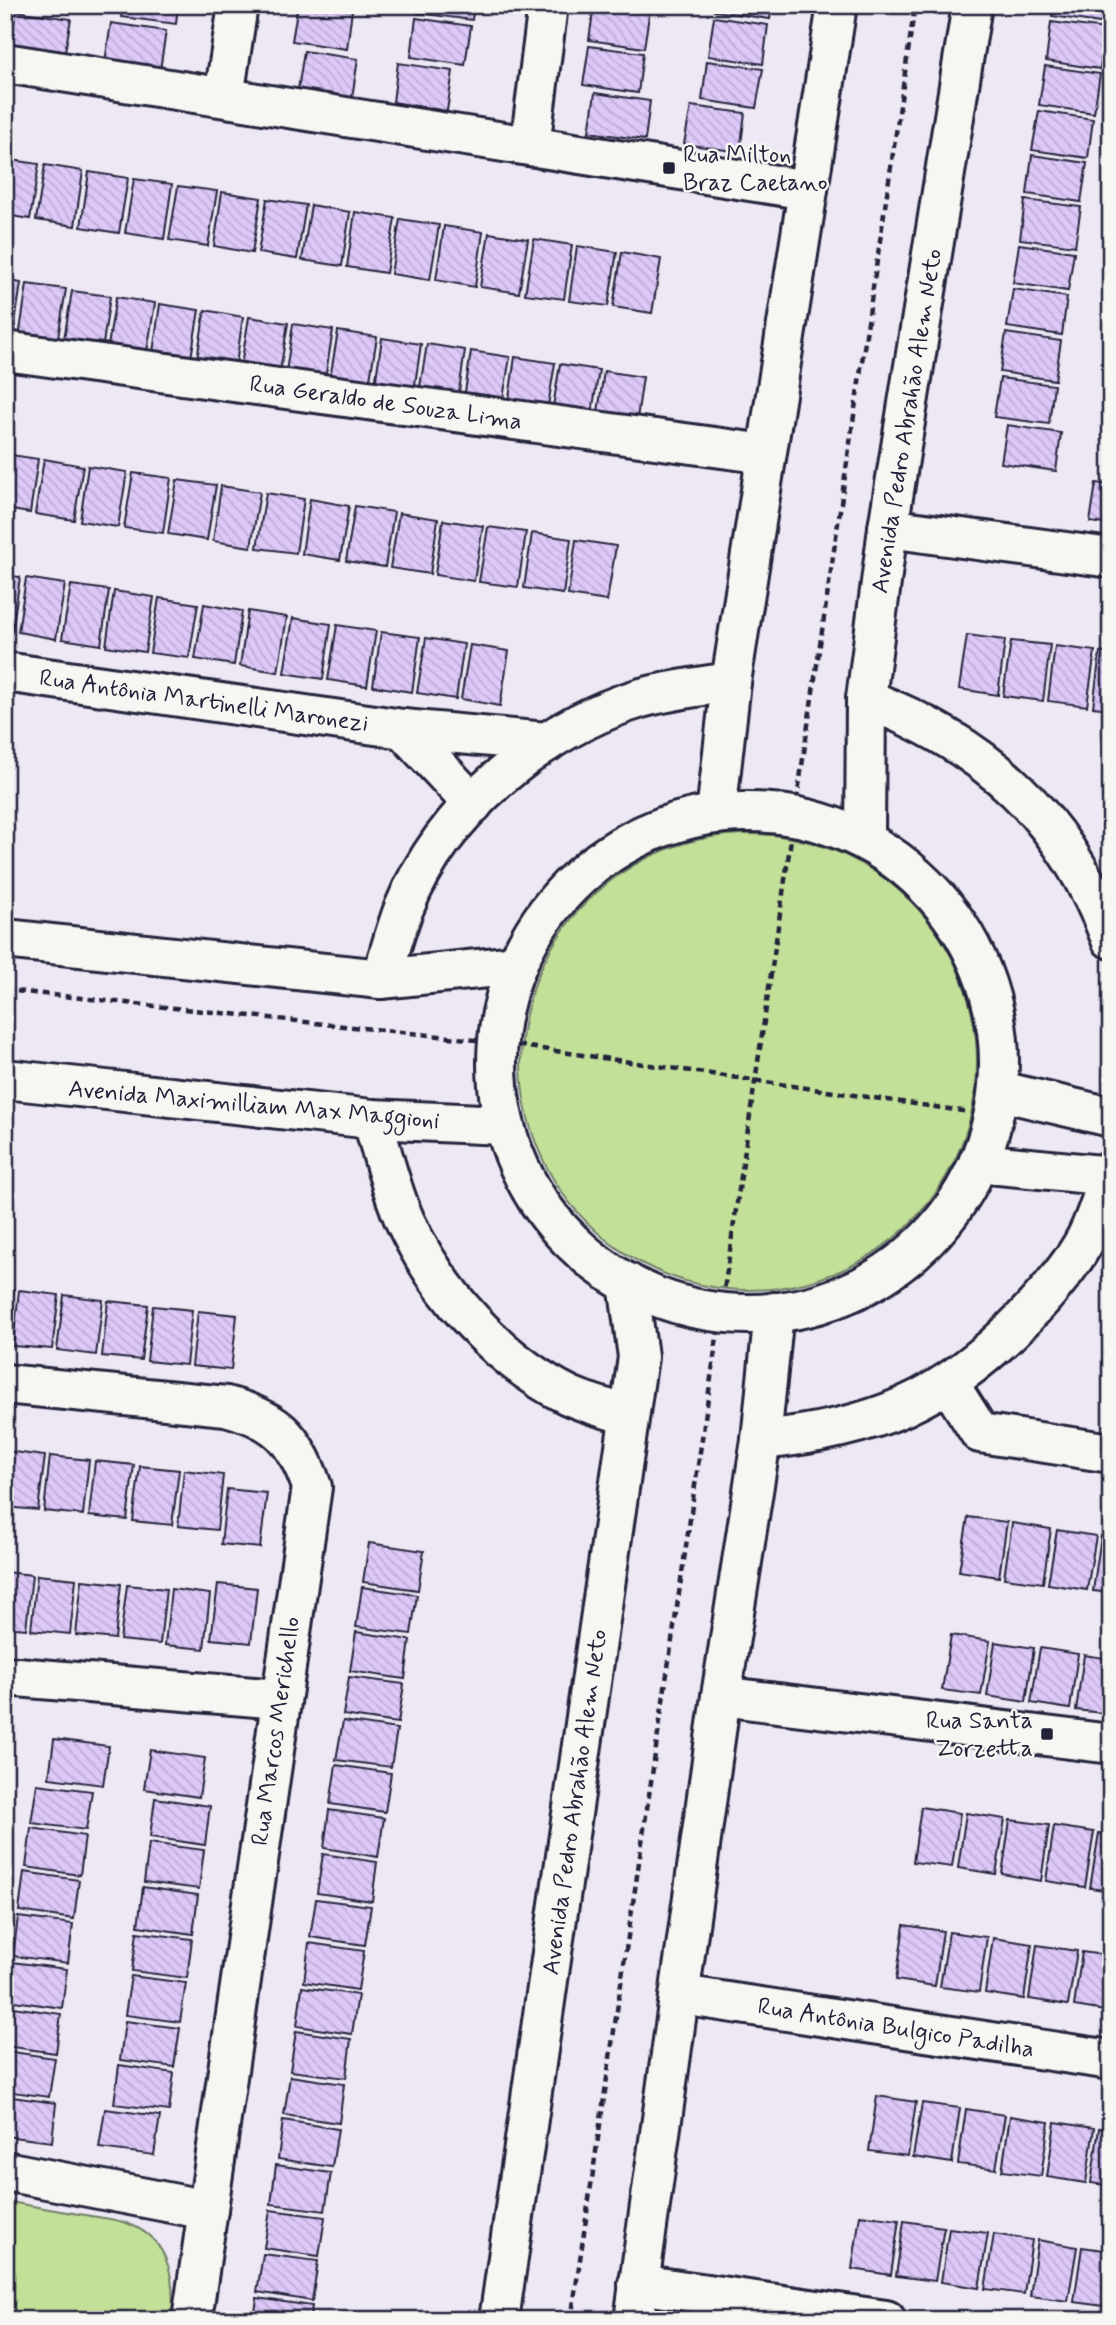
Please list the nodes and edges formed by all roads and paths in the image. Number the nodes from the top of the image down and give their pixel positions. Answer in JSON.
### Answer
{"nodes":[{"id":1,"x":238,"y":5,"type":"edge"},
{"id":2,"x":548,"y":5,"type":"edge"},
{"id":3,"x":837,"y":5,"type":"edge"},
{"id":4,"x":915,"y":5,"type":"edge"},
{"id":5,"x":972,"y":5,"type":"edge"},
{"id":6,"x":5,"y":63,"type":"edge"},
{"id":7,"x":224,"y":97,"type":"junction"},
{"id":8,"x":530,"y":146,"type":"junction"},
{"id":9,"x":807,"y":190,"type":"junction"},
{"id":10,"x":5,"y":351,"type":"edge"},
{"id":11,"x":766,"y":454,"type":"junction"},
{"id":12,"x":888,"y":528,"type":"junction"},
{"id":13,"x":1111,"y":558,"type":"edge"},
{"id":14,"x":5,"y":672,"type":"edge"},
{"id":15,"x":731,"y":682,"type":"junction"},
{"id":16,"x":866,"y":699,"type":"junction"},
{"id":17,"x":403,"y":729,"type":"junction"},
{"id":18,"x":547,"y":742,"type":"junction"},
{"id":19,"x":473,"y":804,"type":"junction"},
{"id":20,"x":716,"y":814,"type":"junction"},
{"id":21,"x":796,"y":816,"type":"junction"},
{"id":22,"x":864,"y":840,"type":"junction"},
{"id":23,"x":5,"y":939,"type":"edge"},
{"id":24,"x":1111,"y":939,"type":"edge"},
{"id":25,"x":517,"y":965,"type":"junction"},
{"id":26,"x":381,"y":979,"type":"junction"},
{"id":27,"x":5,"y":990,"type":"edge"},
{"id":28,"x":495,"y":1042,"type":"junction"},
{"id":29,"x":5,"y":1079,"type":"edge"},
{"id":30,"x":756,"y":1080,"type":"junction"},
{"id":31,"x":997,"y":1103,"type":"junction"},
{"id":32,"x":1111,"y":1117,"type":"edge"},
{"id":33,"x":373,"y":1119,"type":"junction"},
{"id":34,"x":503,"y":1125,"type":"junction"},
{"id":35,"x":978,"y":1163,"type":"junction"},
{"id":36,"x":1110,"y":1175,"type":"edge"},
{"id":37,"x":628,"y":1283,"type":"junction"},
{"id":38,"x":721,"y":1311,"type":"junction"},
{"id":39,"x":774,"y":1312,"type":"junction"},
{"id":40,"x":5,"y":1384,"type":"edge"},
{"id":41,"x":949,"y":1384,"type":"junction"},
{"id":42,"x":629,"y":1416,"type":"junction"},
{"id":43,"x":761,"y":1440,"type":"junction"},
{"id":44,"x":1111,"y":1453,"type":"edge"},
{"id":45,"x":5,"y":1676,"type":"edge"},
{"id":46,"x":721,"y":1696,"type":"junction"},
{"id":47,"x":279,"y":1699,"type":"junction"},
{"id":48,"x":1111,"y":1744,"type":"edge"},
{"id":49,"x":681,"y":1994,"type":"junction"},
{"id":50,"x":1111,"y":2060,"type":"edge"},
{"id":51,"x":5,"y":2171,"type":"edge"},
{"id":52,"x":208,"y":2210,"type":"junction"},
{"id":53,"x":636,"y":2302,"type":"edge"},
{"id":54,"x":192,"y":2320,"type":"edge"},
{"id":55,"x":499,"y":2320,"type":"edge"},
{"id":56,"x":570,"y":2320,"type":"edge"},
{"id":57,"x":886,"y":2320,"type":"edge"}],
"edges":[{"from":1,"to":7,"type":"street"},
{"from":2,"to":8,"type":"street"},
{"from":3,"to":9,"type":"street"},
{"from":4,"to":21,"type":"path"},
{"from":5,"to":12,"type":"street","name":"Avenida Pedro Abrahão Alem Neto"},
{"from":6,"to":7,"type":"street"},
{"from":7,"to":8,"type":"street"},
{"from":8,"to":9,"type":"street"},
{"from":9,"to":11,"type":"street"},
{"from":10,"to":11,"type":"street","name":"Rua Geraldo de Souza Lima"},
{"from":11,"to":15,"type":"street"},
{"from":12,"to":13,"type":"street"},
{"from":12,"to":16,"type":"street","name":"Avenida Pedro Abrahão Alem Neto"},
{"from":14,"to":17,"type":"street","name":"Rua Antônia Martinelli Maronezi"},
{"from":15,"to":18,"type":"street"},
{"from":15,"to":20,"type":"street"},
{"from":16,"to":22,"type":"street","name":"Avenida Pedro Abrahão Alem Neto"},
{"from":16,"to":24,"type":"street"},
{"from":17,"to":18,"type":"street","name":"Rua Antônia Martinelli Maronezi"},
{"from":17,"to":19,"type":"street","name":"Rua Antônia Martinelli Maronezi"},
{"from":18,"to":19,"type":"street"},
{"from":19,"to":26,"type":"street"},
{"from":20,"to":21,"type":"street"},
{"from":20,"to":25,"type":"street"},
{"from":21,"to":22,"type":"street"},
{"from":21,"to":30,"type":"path"},
{"from":22,"to":31,"type":"street"},
{"from":23,"to":26,"type":"street"},
{"from":25,"to":26,"type":"street"},
{"from":25,"to":28,"type":"street"},
{"from":27,"to":28,"type":"path"},
{"from":28,"to":30,"type":"path"},
{"from":28,"to":34,"type":"street"},
{"from":29,"to":33,"type":"street","name":"Avenida Maximilliam Max Maggioni"},
{"from":30,"to":31,"type":"path"},
{"from":30,"to":38,"type":"path"},
{"from":31,"to":32,"type":"street"},
{"from":31,"to":35,"type":"street"},
{"from":33,"to":34,"type":"street","name":"Avenida Maximilliam Max Maggioni"},
{"from":33,"to":42,"type":"street"},
{"from":34,"to":37,"type":"street"},
{"from":35,"to":36,"type":"street"},
{"from":35,"to":39,"type":"street"},
{"from":36,"to":41,"type":"street"},
{"from":37,"to":38,"type":"street"},
{"from":37,"to":42,"type":"street","name":"Avenida Pedro Abrahão Alem Neto"},
{"from":38,"to":39,"type":"street"},
{"from":38,"to":56,"type":"path"},
{"from":39,"to":43,"type":"street"},
{"from":40,"to":47,"type":"street","name":"Rua Marcos Merichello"},
{"from":41,"to":43,"type":"street"},
{"from":41,"to":44,"type":"street"},
{"from":42,"to":55,"type":"street","name":"Avenida Pedro Abrahão Alem Neto"},
{"from":43,"to":46,"type":"street"},
{"from":45,"to":47,"type":"street"},
{"from":46,"to":48,"type":"street"},
{"from":46,"to":49,"type":"street"},
{"from":47,"to":52,"type":"street","name":"Rua Marcos Merichello"},
{"from":49,"to":50,"type":"street","name":"Rua Antônia Bulgico Padilha"},
{"from":49,"to":53,"type":"street"},
{"from":51,"to":52,"type":"street"},
{"from":52,"to":54,"type":"street","name":"Rua Marcos Merichello"},
{"from":53,"to":57,"type":"street"}]}
